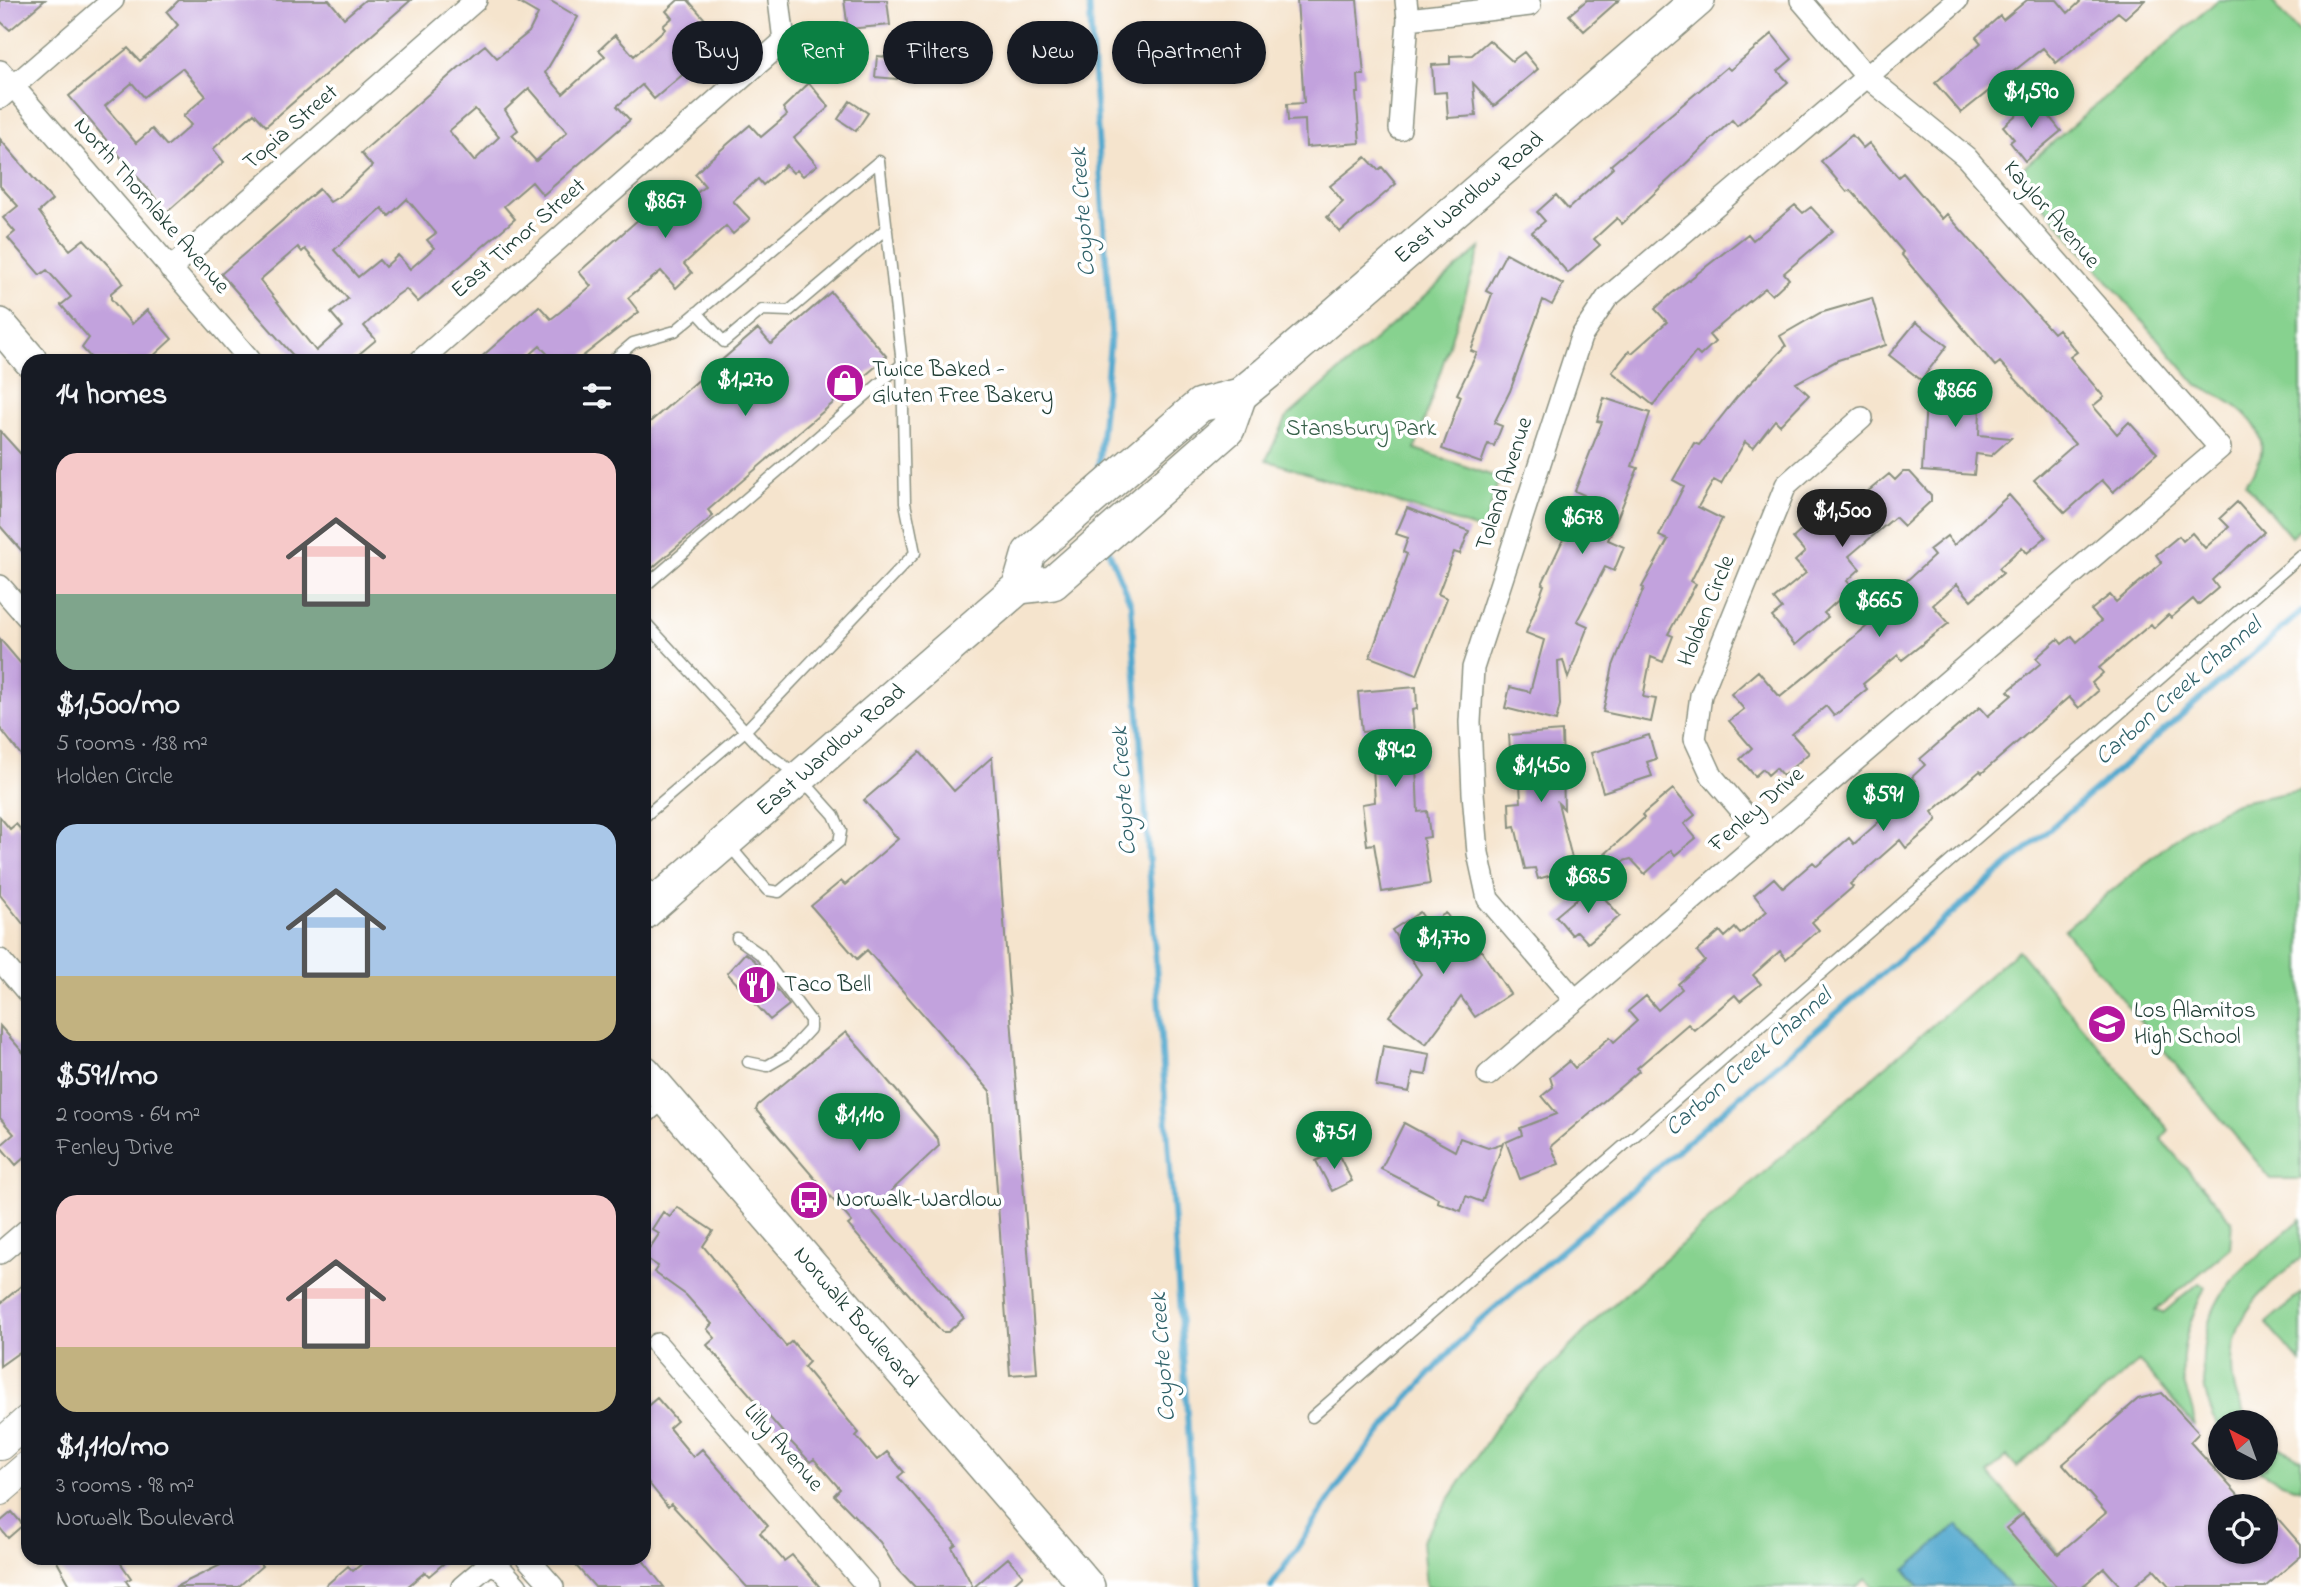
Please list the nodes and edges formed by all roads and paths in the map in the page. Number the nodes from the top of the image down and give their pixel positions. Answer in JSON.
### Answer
{"nodes":[{"id":1,"x":113,"y":0,"type":"edge"},
{"id":2,"x":476,"y":0,"type":"edge"},
{"id":3,"x":779,"y":0,"type":"edge"},
{"id":4,"x":1699,"y":0,"type":"edge"},
{"id":5,"x":1801,"y":0,"type":"edge"},
{"id":6,"x":1957,"y":0,"type":"edge"},
{"id":7,"x":1530,"y":5,"type":"dead end"},
{"id":8,"x":1407,"y":9,"type":"edge"},
{"id":9,"x":1866,"y":76,"type":"junction"},
{"id":10,"x":4,"y":85,"type":"edge"},
{"id":11,"x":1400,"y":129,"type":"dead end"},
{"id":12,"x":887,"y":229,"type":"junction"},
{"id":13,"x":170,"y":269,"type":"junction"},
{"id":14,"x":697,"y":312,"type":"junction"},
{"id":15,"x":0,"y":326,"type":"edge"},
{"id":16,"x":25,"y":354,"type":"edge"},
{"id":17,"x":245,"y":354,"type":"edge"},
{"id":18,"x":428,"y":354,"type":"edge"},
{"id":19,"x":620,"y":354,"type":"edge"},
{"id":20,"x":902,"y":364,"type":"junction"},
{"id":21,"x":1862,"y":418,"type":"dead end"},
{"id":22,"x":2220,"y":448,"type":"joint"},
{"id":23,"x":2301,"y":556,"type":"edge"},
{"id":24,"x":651,"y":581,"type":"edge"},
{"id":25,"x":0,"y":586,"type":"edge"},
{"id":26,"x":21,"y":610,"type":"edge"},
{"id":27,"x":651,"y":629,"type":"edge"},
{"id":28,"x":745,"y":731,"type":"junction"},
{"id":29,"x":800,"y":777,"type":"junction"},
{"id":30,"x":651,"y":811,"type":"edge"},
{"id":31,"x":1765,"y":838,"type":"junction"},
{"id":32,"x":726,"y":842,"type":"junction"},
{"id":33,"x":651,"y":897,"type":"edge"},
{"id":34,"x":737,"y":938,"type":"dead end"},
{"id":35,"x":0,"y":960,"type":"edge"},
{"id":36,"x":21,"y":985,"type":"edge"},
{"id":37,"x":1575,"y":1000,"type":"junction"},
{"id":38,"x":748,"y":1062,"type":"dead end"},
{"id":39,"x":1488,"y":1075,"type":"dead end"},
{"id":40,"x":656,"y":1111,"type":"edge"},
{"id":41,"x":21,"y":1235,"type":"edge"},
{"id":42,"x":0,"y":1253,"type":"edge"},
{"id":43,"x":657,"y":1345,"type":"dead end"},
{"id":44,"x":1312,"y":1417,"type":"dead end"},
{"id":45,"x":21,"y":1426,"type":"edge"},
{"id":46,"x":0,"y":1445,"type":"edge"},
{"id":47,"x":21,"y":1472,"type":"edge"},
{"id":48,"x":0,"y":1490,"type":"edge"},
{"id":49,"x":486,"y":1565,"type":"edge"},
{"id":50,"x":500,"y":1565,"type":"edge"},
{"id":51,"x":533,"y":1565,"type":"edge"},
{"id":52,"x":462,"y":1587,"type":"edge"},
{"id":53,"x":517,"y":1587,"type":"edge"},
{"id":54,"x":553,"y":1587,"type":"edge"},
{"id":55,"x":868,"y":1587,"type":"edge"},
{"id":56,"x":1088,"y":1587,"type":"edge"}],
"edges":[{"from":1,"to":10,"type":"street"},
{"from":2,"to":13,"type":"street","name":"Topia Street"},
{"from":3,"to":18,"type":"street","name":"East Timor Street"},
{"from":4,"to":29,"type":"main road","name":"East Wardlow Road"},
{"from":5,"to":9,"type":"street","name":"Kaylor Avenue"},
{"from":6,"to":9,"type":"street","name":"Toland Avenue"},
{"from":7,"to":8,"type":"street"},
{"from":8,"to":11,"type":"street"},
{"from":9,"to":22,"type":"street","name":"Kaylor Avenue"},
{"from":9,"to":37,"type":"street","name":"Toland Avenue"},
{"from":10,"to":13,"type":"street","name":"North Thornlake Avenue"},
{"from":12,"to":14,"type":"lane"},
{"from":12,"to":14,"type":"lane"},
{"from":12,"to":20,"type":"lane"},
{"from":13,"to":17,"type":"street","name":"North Thornlake Avenue"},
{"from":14,"to":19,"type":"lane"},
{"from":15,"to":16,"type":"main road"},
{"from":20,"to":24,"type":"lane"},
{"from":20,"to":28,"type":"lane"},
{"from":21,"to":31,"type":"street","name":"Holden Circle"},
{"from":22,"to":31,"type":"street","name":"Fenley Drive"},
{"from":23,"to":44,"type":"lane"},
{"from":25,"to":26,"type":"street"},
{"from":27,"to":28,"type":"lane"},
{"from":28,"to":29,"type":"lane"},
{"from":28,"to":30,"type":"lane"},
{"from":29,"to":32,"type":"main road","name":"East Wardlow Road"},
{"from":29,"to":32,"type":"lane"},
{"from":31,"to":37,"type":"street","name":"Fenley Drive"},
{"from":32,"to":33,"type":"main road","name":"East Wardlow Road"},
{"from":34,"to":38,"type":"lane"},
{"from":35,"to":36,"type":"street"},
{"from":37,"to":39,"type":"street","name":"Fenley Drive"},
{"from":40,"to":56,"type":"main road","name":"Norwalk Boulevard"},
{"from":41,"to":42,"type":"street"},
{"from":43,"to":55,"type":"street","name":"Lilly Avenue"},
{"from":45,"to":46,"type":"main road"},
{"from":47,"to":48,"type":"main road"},
{"from":49,"to":52,"type":"street"},
{"from":50,"to":53,"type":"street"},
{"from":51,"to":54,"type":"street"}]}
